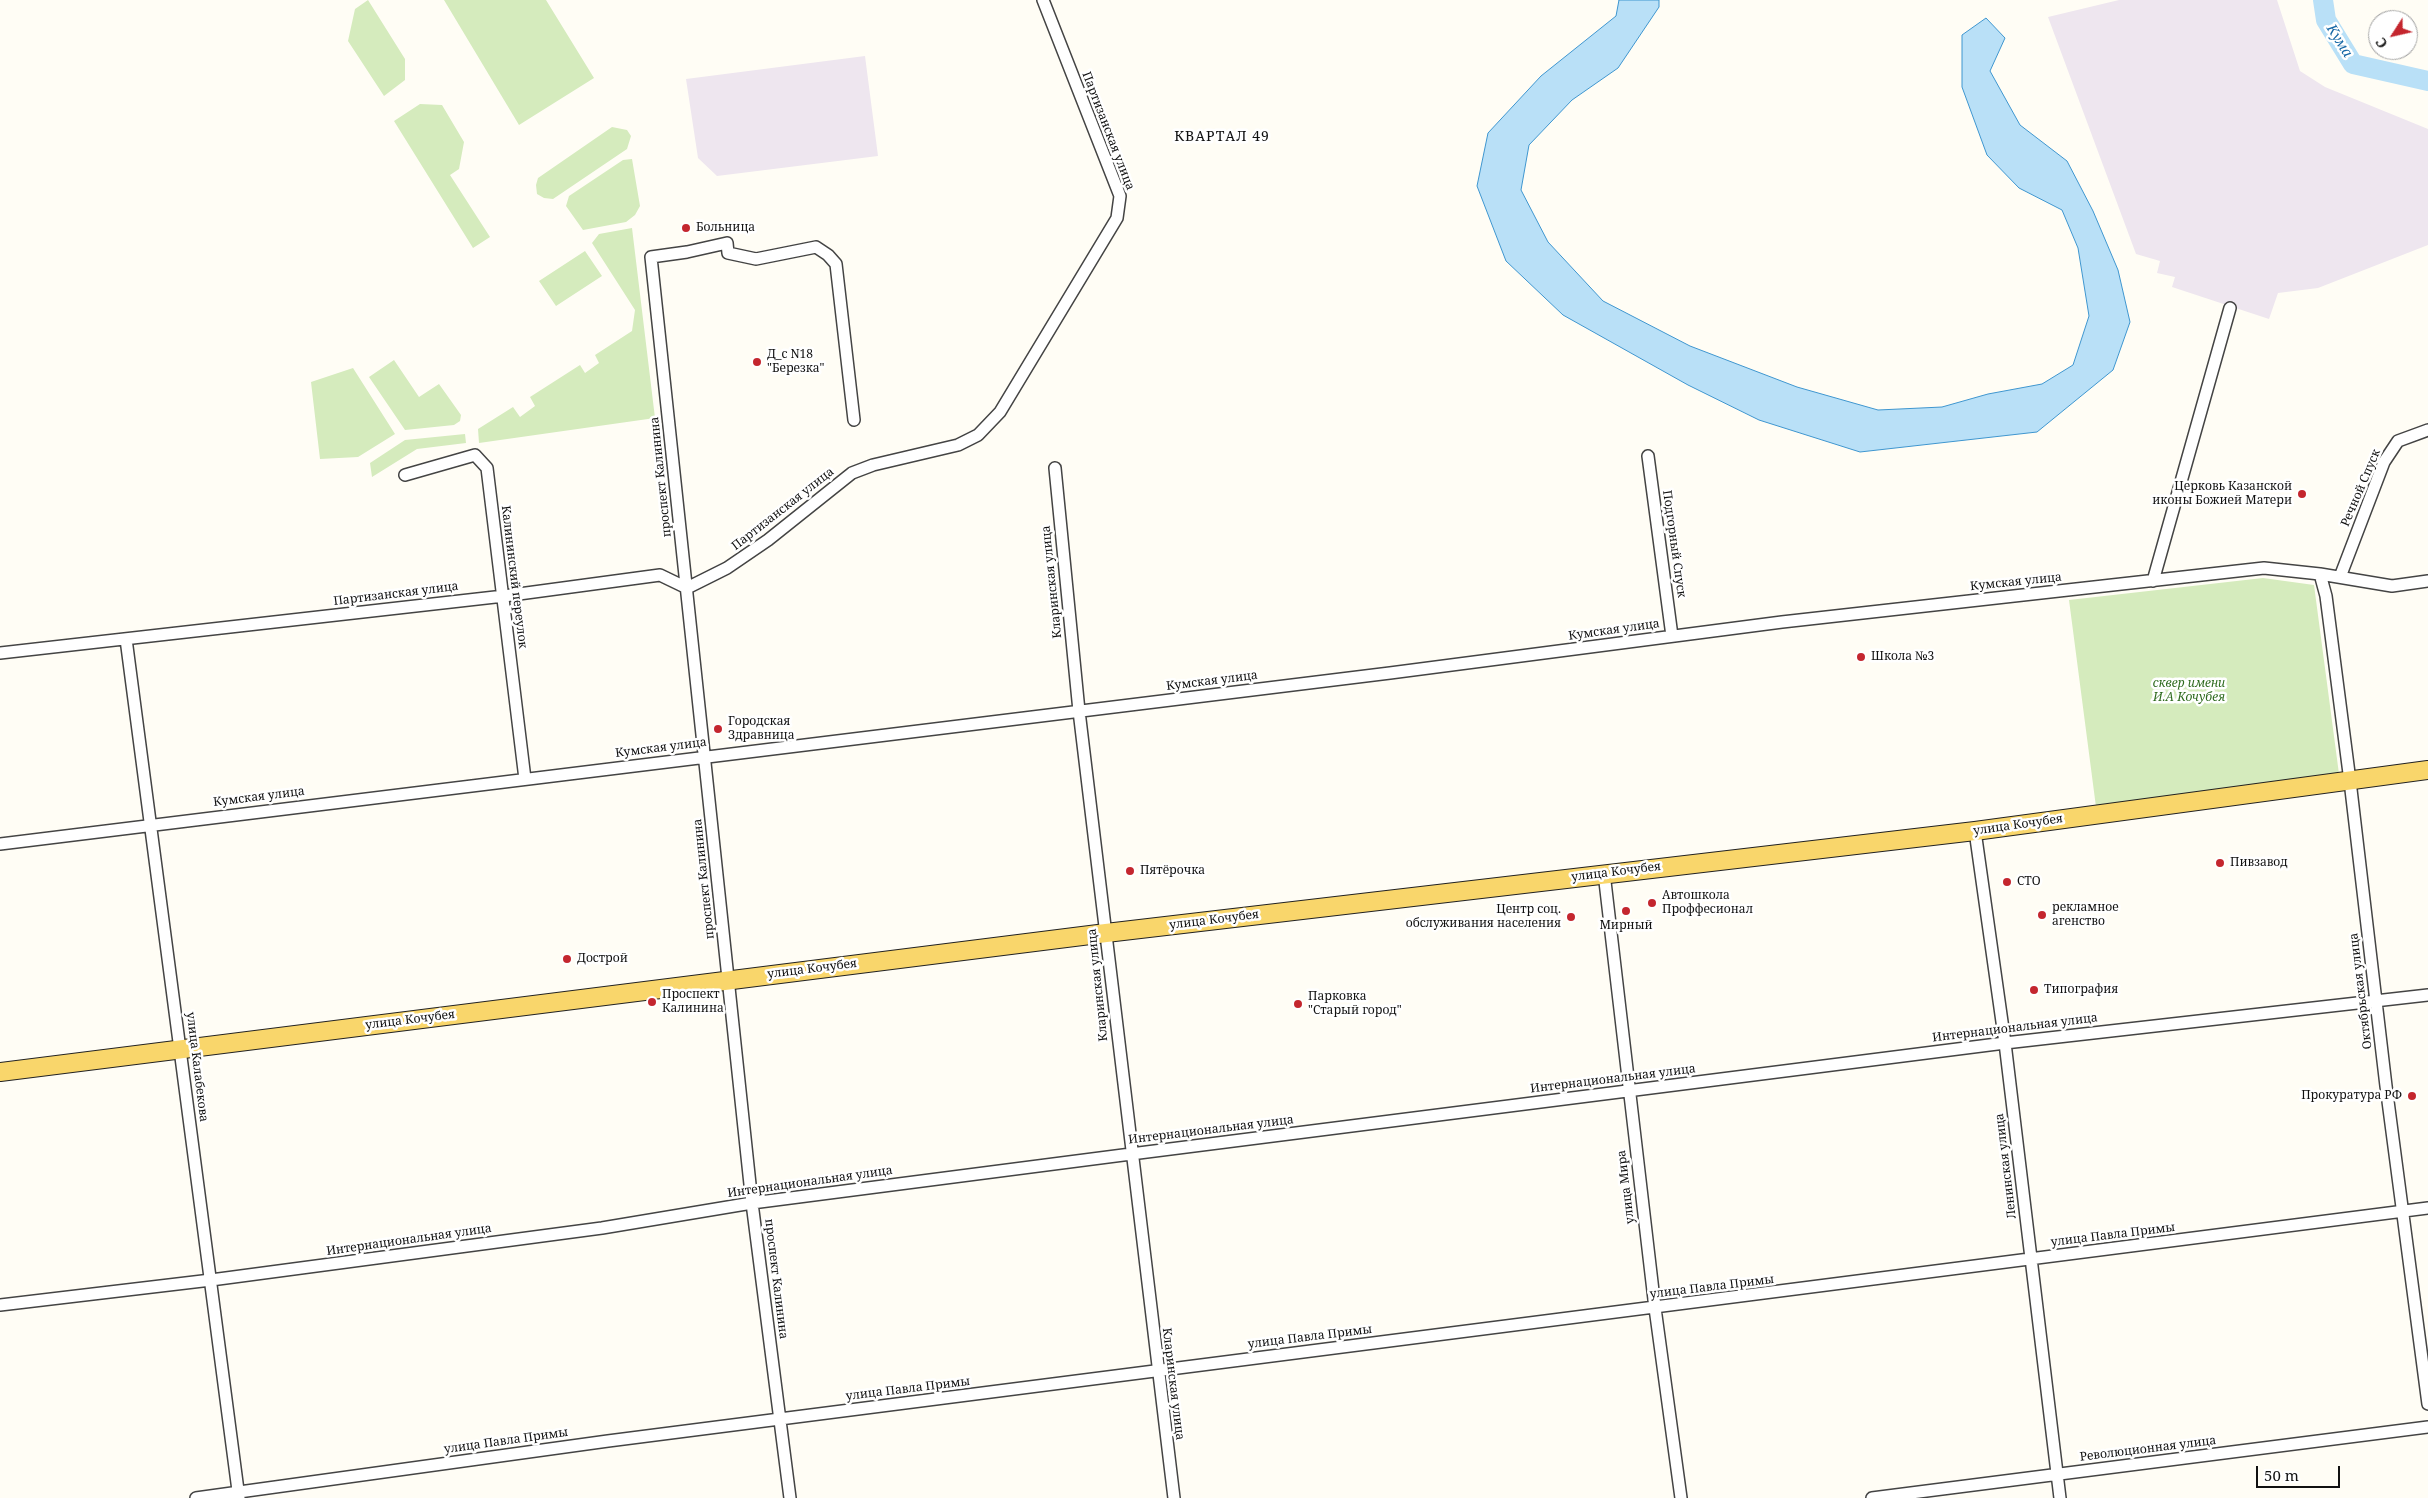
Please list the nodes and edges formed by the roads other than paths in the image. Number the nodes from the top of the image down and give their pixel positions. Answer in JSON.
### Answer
{"nodes":[{"id":1,"x":1043,"y":0,"type":"edge"},
{"id":2,"x":2230,"y":308,"type":"dead end"},
{"id":3,"x":854,"y":420,"type":"dead end"},
{"id":4,"x":2428,"y":430,"type":"edge"},
{"id":5,"x":1648,"y":456,"type":"dead end"},
{"id":6,"x":1055,"y":468,"type":"dead end"},
{"id":7,"x":405,"y":475,"type":"dead end"},
{"id":8,"x":2320,"y":574,"type":"junction"},
{"id":9,"x":2340,"y":577,"type":"junction"},
{"id":10,"x":2153,"y":581,"type":"junction"},
{"id":11,"x":2428,"y":581,"type":"edge"},
{"id":12,"x":687,"y":588,"type":"junction"},
{"id":13,"x":504,"y":596,"type":"junction"},
{"id":14,"x":1672,"y":636,"type":"junction"},
{"id":15,"x":126,"y":639,"type":"junction"},
{"id":16,"x":0,"y":653,"type":"edge"},
{"id":17,"x":1079,"y":711,"type":"junction"},
{"id":18,"x":704,"y":757,"type":"junction"},
{"id":19,"x":2428,"y":770,"type":"edge"},
{"id":20,"x":525,"y":779,"type":"junction"},
{"id":21,"x":2350,"y":781,"type":"junction"},
{"id":22,"x":152,"y":824,"type":"junction"},
{"id":23,"x":1975,"y":831,"type":"junction"},
{"id":24,"x":0,"y":844,"type":"edge"},
{"id":25,"x":1604,"y":873,"type":"junction"},
{"id":26,"x":1106,"y":932,"type":"junction"},
{"id":27,"x":729,"y":980,"type":"junction"},
{"id":28,"x":2428,"y":995,"type":"edge"},
{"id":29,"x":2376,"y":1002,"type":"junction"},
{"id":30,"x":2005,"y":1043,"type":"junction"},
{"id":31,"x":181,"y":1048,"type":"junction"},
{"id":32,"x":0,"y":1072,"type":"edge"},
{"id":33,"x":1628,"y":1091,"type":"junction"},
{"id":34,"x":1131,"y":1154,"type":"junction"},
{"id":35,"x":752,"y":1203,"type":"junction"},
{"id":36,"x":2428,"y":1208,"type":"edge"},
{"id":37,"x":2403,"y":1211,"type":"junction"},
{"id":38,"x":2031,"y":1259,"type":"junction"},
{"id":39,"x":211,"y":1280,"type":"junction"},
{"id":40,"x":0,"y":1305,"type":"edge"},
{"id":41,"x":1655,"y":1308,"type":"junction"},
{"id":42,"x":1158,"y":1370,"type":"junction"},
{"id":43,"x":2428,"y":1404,"type":"edge"},
{"id":44,"x":780,"y":1419,"type":"junction"},
{"id":45,"x":2428,"y":1427,"type":"edge"},
{"id":46,"x":2057,"y":1475,"type":"junction"},
{"id":47,"x":239,"y":1495,"type":"edge"},
{"id":48,"x":196,"y":1498,"type":"edge"},
{"id":49,"x":790,"y":1498,"type":"edge"},
{"id":50,"x":1174,"y":1498,"type":"edge"},
{"id":51,"x":1682,"y":1498,"type":"edge"},
{"id":52,"x":1872,"y":1498,"type":"edge"},
{"id":53,"x":2060,"y":1498,"type":"edge"}],
"edges":[{"from":1,"to":12,"type":"street","name":"Партизанская улица"},
{"from":2,"to":10,"type":"street"},
{"from":3,"to":12,"type":"street","name":"проспект Калинина"},
{"from":4,"to":9,"type":"street","name":"Речной Спуск"},
{"from":5,"to":14,"type":"street","name":"Подгорный Спуск"},
{"from":6,"to":17,"type":"street","name":"Кларинская улица"},
{"from":7,"to":13,"type":"street","name":"Калининский переулок"},
{"from":8,"to":9,"type":"street","name":"Кумская улица"},
{"from":8,"to":10,"type":"street","name":"Кумская улица"},
{"from":8,"to":21,"type":"street","name":"Октябрьская улица"},
{"from":9,"to":11,"type":"street","name":"Кумская улица"},
{"from":10,"to":14,"type":"street","name":"Кумская улица"},
{"from":12,"to":13,"type":"street","name":"Партизанская улица"},
{"from":12,"to":18,"type":"street","name":"проспект Калинина"},
{"from":13,"to":15,"type":"street","name":"Партизанская улица"},
{"from":13,"to":20,"type":"street","name":"Калининский переулок"},
{"from":14,"to":17,"type":"street","name":"Кумская улица"},
{"from":15,"to":16,"type":"street","name":"Партизанская улица"},
{"from":15,"to":22,"type":"street","name":"улица Калабекова"},
{"from":17,"to":18,"type":"street","name":"Кумская улица"},
{"from":17,"to":26,"type":"street","name":"Кларинская улица"},
{"from":18,"to":20,"type":"street","name":"Кумская улица"},
{"from":18,"to":27,"type":"street","name":"проспект Калинина"},
{"from":19,"to":21,"type":"main road","name":"улица Кочубея"},
{"from":20,"to":22,"type":"street","name":"Кумская улица"},
{"from":21,"to":23,"type":"main road","name":"улица Кочубея"},
{"from":21,"to":29,"type":"street","name":"Октябрьская улица"},
{"from":22,"to":24,"type":"street","name":"Кумская улица"},
{"from":22,"to":31,"type":"street","name":"улица Калабекова"},
{"from":23,"to":25,"type":"main road","name":"улица Кочубея"},
{"from":23,"to":30,"type":"street","name":"Ленинская улица"},
{"from":25,"to":26,"type":"main road","name":"улица Кочубея"},
{"from":25,"to":33,"type":"street","name":"улица Мира"},
{"from":26,"to":27,"type":"main road","name":"улица Кочубея"},
{"from":26,"to":34,"type":"street","name":"Кларинская улица"},
{"from":27,"to":31,"type":"main road","name":"улица Кочубея"},
{"from":27,"to":35,"type":"street","name":"проспект Калинина"},
{"from":28,"to":29,"type":"street","name":"Интернациональная улица"},
{"from":29,"to":30,"type":"street","name":"Интернациональная улица"},
{"from":29,"to":37,"type":"street","name":"Октябрьская улица"},
{"from":30,"to":33,"type":"street","name":"Интернациональная улица"},
{"from":30,"to":38,"type":"street","name":"Ленинская улица"},
{"from":31,"to":32,"type":"main road","name":"улица Кочубея"},
{"from":31,"to":39,"type":"street","name":"улица Калабекова"},
{"from":33,"to":34,"type":"street","name":"Интернациональная улица"},
{"from":33,"to":41,"type":"street","name":"улица Мира"},
{"from":34,"to":35,"type":"street","name":"Интернациональная улица"},
{"from":34,"to":42,"type":"street","name":"Кларинская улица"},
{"from":35,"to":39,"type":"street","name":"Интернациональная улица"},
{"from":35,"to":44,"type":"street","name":"проспект Калинина"},
{"from":36,"to":37,"type":"street","name":"улица Павла Примы"},
{"from":37,"to":38,"type":"street","name":"улица Павла Примы"},
{"from":37,"to":43,"type":"street","name":"Октябрьская улица"},
{"from":38,"to":41,"type":"street","name":"улица Павла Примы"},
{"from":38,"to":46,"type":"street","name":"Ленинская улица"},
{"from":39,"to":40,"type":"street","name":"Интернациональная улица"},
{"from":39,"to":47,"type":"street","name":"улица Калабекова"},
{"from":41,"to":42,"type":"street","name":"улица Павла Примы"},
{"from":41,"to":51,"type":"street","name":"улица Мира"},
{"from":42,"to":44,"type":"street","name":"улица Павла Примы"},
{"from":42,"to":50,"type":"street","name":"Кларинская улица"},
{"from":44,"to":47,"type":"street","name":"улица Павла Примы"},
{"from":44,"to":49,"type":"street","name":"проспект Калинина"},
{"from":45,"to":46,"type":"street","name":"Революционная улица"},
{"from":46,"to":52,"type":"street","name":"Революционная улица"},
{"from":46,"to":53,"type":"street","name":"Ленинская улица"},
{"from":47,"to":48,"type":"street","name":"улица Павла Примы"}]}
